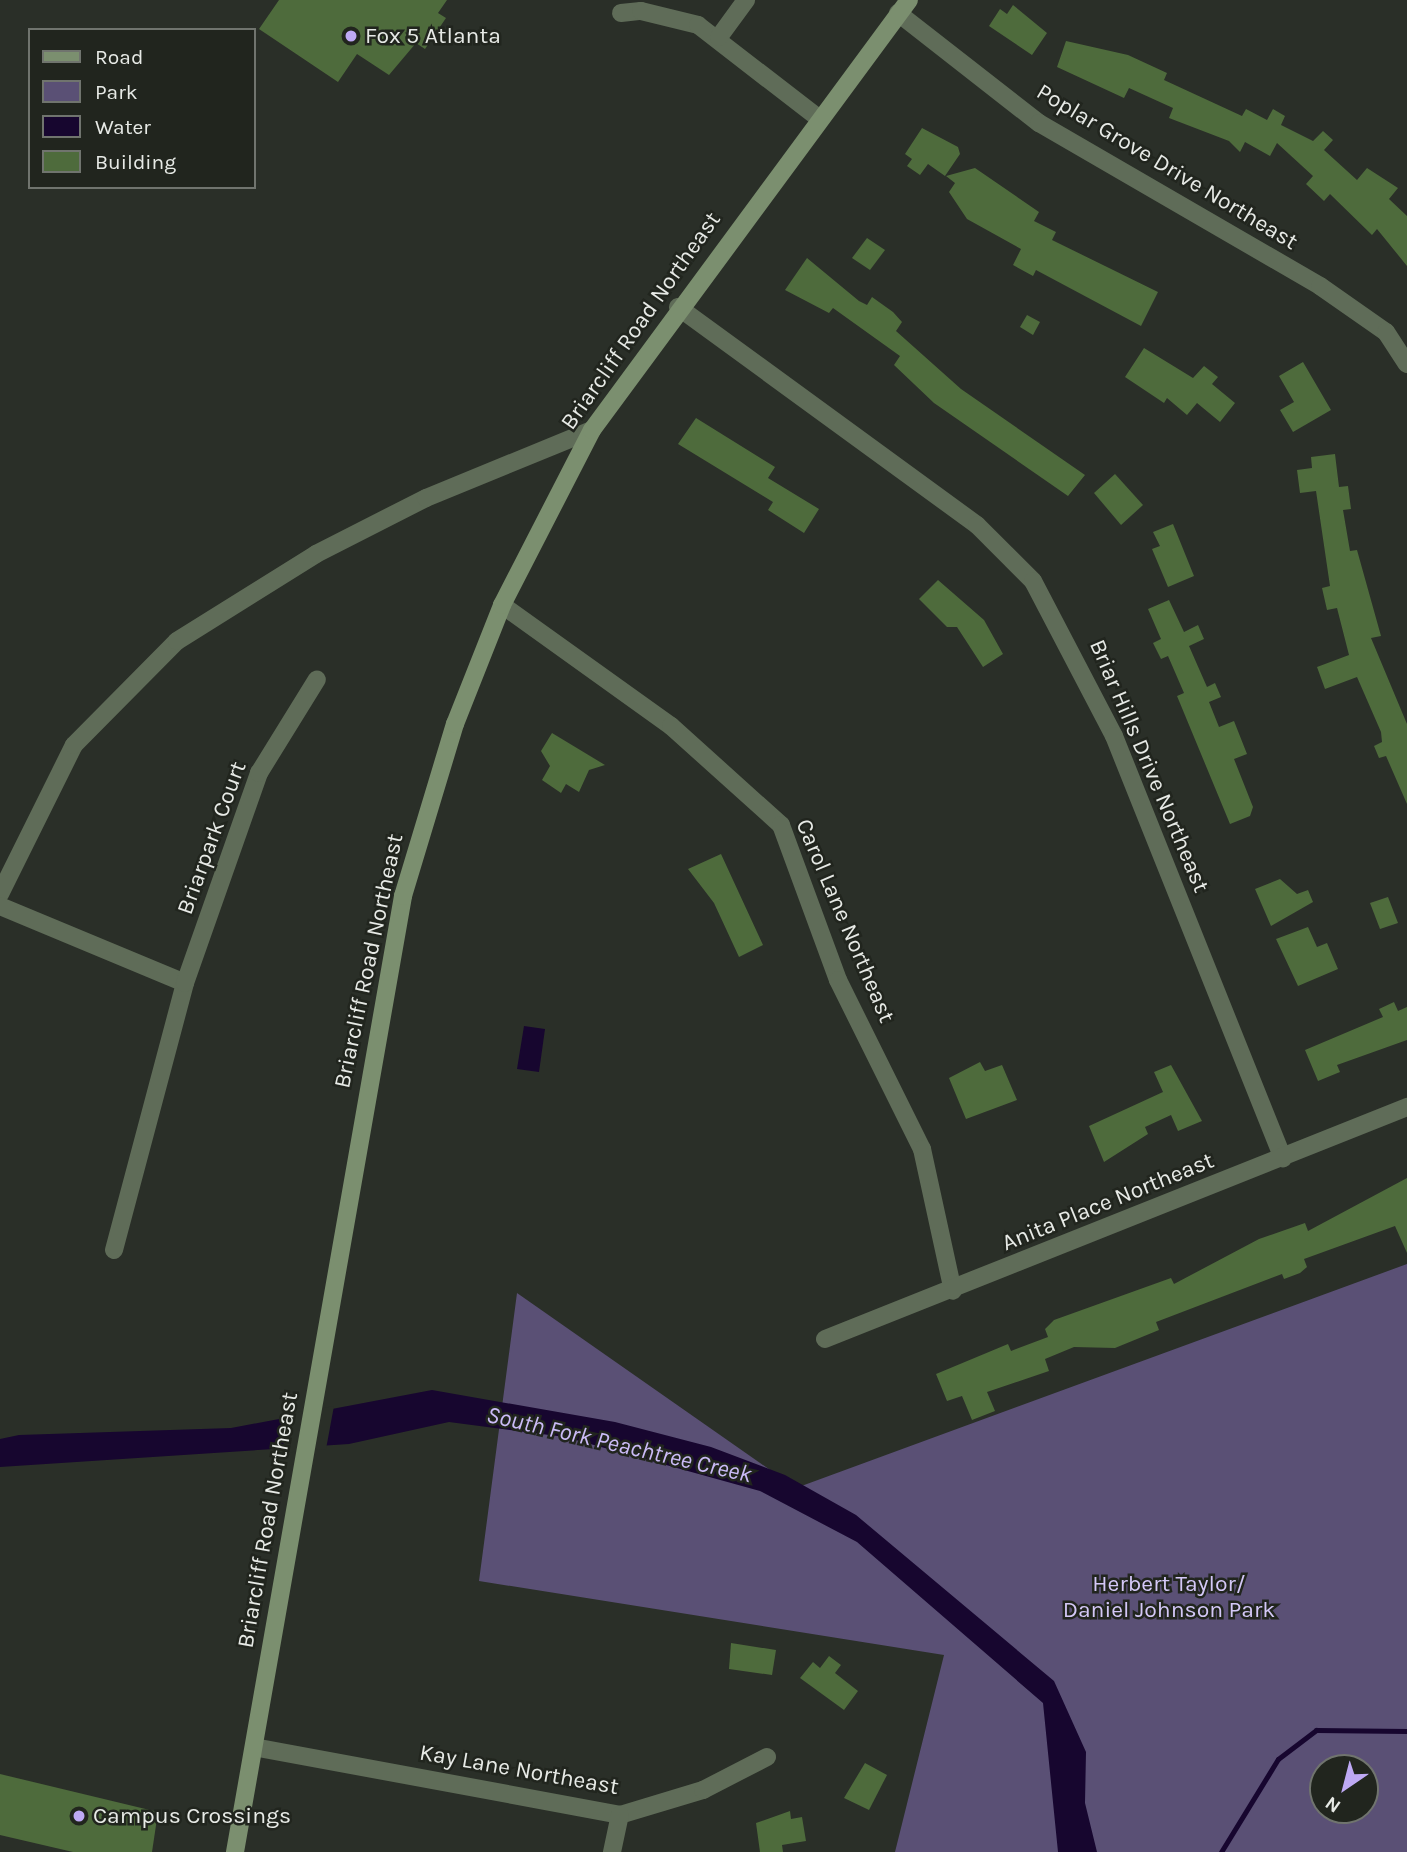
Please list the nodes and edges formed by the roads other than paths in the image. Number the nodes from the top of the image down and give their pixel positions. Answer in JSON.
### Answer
{"nodes":[{"id":1,"x":746,"y":0,"type":"edge"},
{"id":2,"x":904,"y":6,"type":"edge"},
{"id":3,"x":621,"y":13,"type":"dead end"},
{"id":4,"x":719,"y":37,"type":"junction"},
{"id":5,"x":817,"y":117,"type":"junction"},
{"id":6,"x":678,"y":307,"type":"junction"},
{"id":7,"x":1407,"y":365,"type":"edge"},
{"id":8,"x":592,"y":430,"type":"junction"},
{"id":9,"x":502,"y":606,"type":"junction"},
{"id":10,"x":317,"y":679,"type":"dead end"},
{"id":11,"x":0,"y":894,"type":"edge"},
{"id":12,"x":0,"y":906,"type":"edge"},
{"id":13,"x":185,"y":983,"type":"junction"},
{"id":14,"x":1407,"y":1107,"type":"edge"},
{"id":15,"x":1283,"y":1158,"type":"junction"},
{"id":16,"x":114,"y":1250,"type":"dead end"},
{"id":17,"x":953,"y":1291,"type":"junction"},
{"id":18,"x":825,"y":1339,"type":"dead end"},
{"id":19,"x":254,"y":1747,"type":"junction"},
{"id":20,"x":767,"y":1757,"type":"dead end"},
{"id":21,"x":620,"y":1815,"type":"junction"},
{"id":22,"x":235,"y":1852,"type":"edge"},
{"id":23,"x":612,"y":1852,"type":"edge"}],
"edges":[{"from":1,"to":4,"type":"street"},
{"from":2,"to":5,"type":"main road","name":"Briarcliff Road Northeast"},
{"from":2,"to":7,"type":"street","name":"Poplar Grove Drive Northeast"},
{"from":3,"to":4,"type":"street"},
{"from":4,"to":5,"type":"street"},
{"from":5,"to":6,"type":"main road","name":"Briarcliff Road Northeast"},
{"from":6,"to":8,"type":"main road","name":"Briarcliff Road Northeast"},
{"from":6,"to":15,"type":"street","name":"Briar Hills Drive Northeast"},
{"from":8,"to":9,"type":"main road","name":"Briarcliff Road Northeast"},
{"from":8,"to":11,"type":"street"},
{"from":9,"to":17,"type":"street","name":"Carol Lane Northeast"},
{"from":9,"to":19,"type":"main road","name":"Briarcliff Road Northeast"},
{"from":10,"to":13,"type":"street","name":"Briarpark Court"},
{"from":12,"to":13,"type":"street"},
{"from":13,"to":16,"type":"street","name":"Briarpark Court"},
{"from":14,"to":15,"type":"street","name":"Anita Place Northeast"},
{"from":15,"to":17,"type":"street","name":"Anita Place Northeast"},
{"from":17,"to":18,"type":"street","name":"Anita Place Northeast"},
{"from":19,"to":21,"type":"street","name":"Kay Lane Northeast"},
{"from":19,"to":22,"type":"main road","name":"Briarcliff Road Northeast"},
{"from":20,"to":21,"type":"street","name":"Kay Lane Northeast"},
{"from":21,"to":23,"type":"street"}]}
